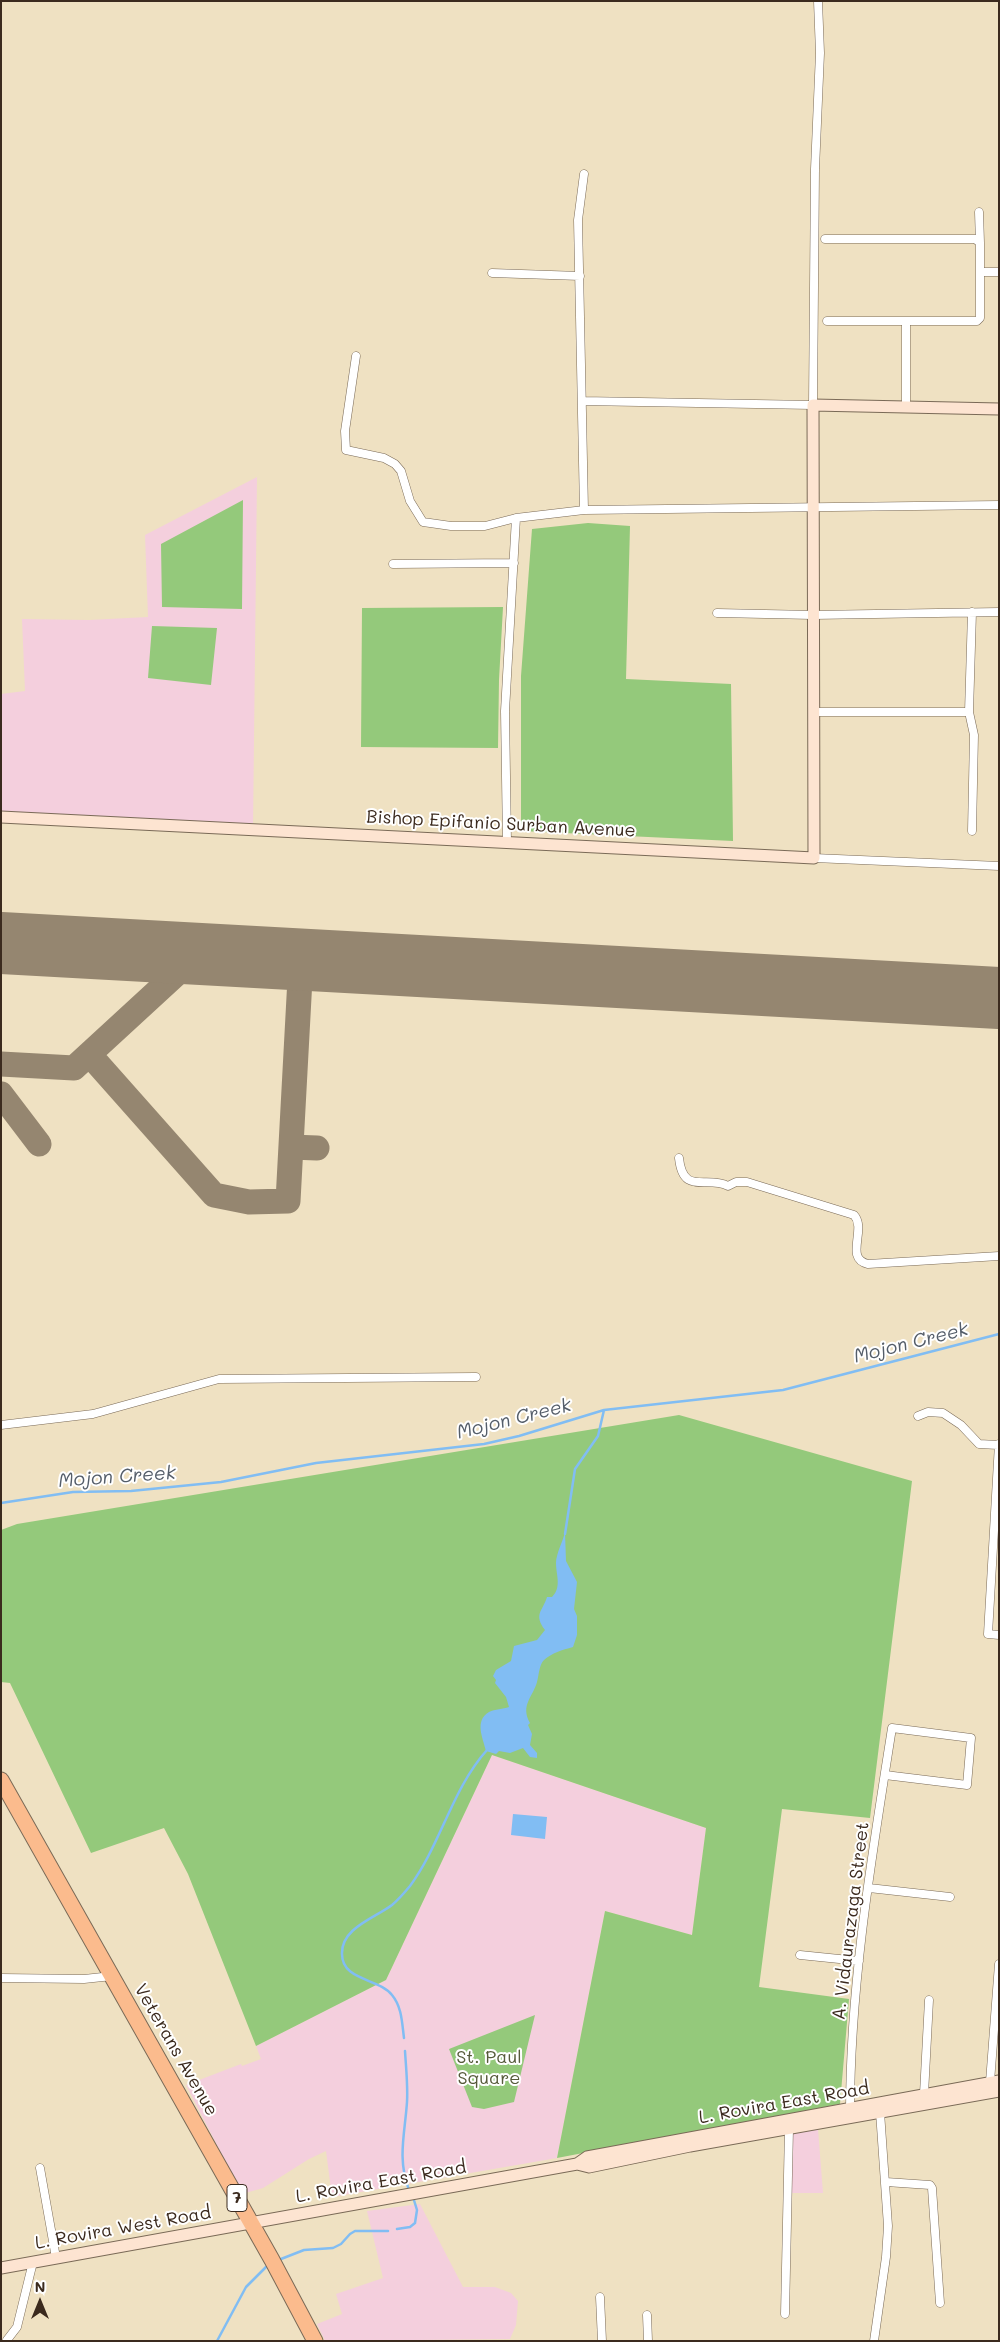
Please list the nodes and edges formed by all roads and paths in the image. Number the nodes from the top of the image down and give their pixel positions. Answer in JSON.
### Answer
{"nodes":[{"id":1,"x":818,"y":1,"type":"edge"},
{"id":2,"x":584,"y":174,"type":"dead end"},
{"id":3,"x":979,"y":212,"type":"dead end"},
{"id":4,"x":825,"y":239,"type":"dead end"},
{"id":5,"x":980,"y":243,"type":"junction"},
{"id":6,"x":980,"y":272,"type":"junction"},
{"id":7,"x":999,"y":272,"type":"edge"},
{"id":8,"x":492,"y":273,"type":"dead end"},
{"id":9,"x":580,"y":276,"type":"junction"},
{"id":10,"x":827,"y":321,"type":"dead end"},
{"id":11,"x":906,"y":321,"type":"junction"},
{"id":12,"x":356,"y":356,"type":"dead end"},
{"id":13,"x":582,"y":402,"type":"junction"},
{"id":14,"x":813,"y":405,"type":"junction"},
{"id":15,"x":906,"y":407,"type":"junction"},
{"id":16,"x":999,"y":409,"type":"edge"},
{"id":17,"x":999,"y":505,"type":"edge"},
{"id":18,"x":813,"y":507,"type":"junction"},
{"id":19,"x":584,"y":510,"type":"junction"},
{"id":20,"x":516,"y":518,"type":"junction"},
{"id":21,"x":514,"y":563,"type":"junction"},
{"id":22,"x":392,"y":564,"type":"dead end"},
{"id":23,"x":717,"y":612,"type":"dead end"},
{"id":24,"x":972,"y":612,"type":"junction"},
{"id":25,"x":999,"y":612,"type":"edge"},
{"id":26,"x":813,"y":614,"type":"junction"},
{"id":27,"x":813,"y":712,"type":"junction"},
{"id":28,"x":969,"y":712,"type":"junction"},
{"id":29,"x":1,"y":817,"type":"edge"},
{"id":30,"x":972,"y":831,"type":"dead end"},
{"id":31,"x":507,"y":842,"type":"junction"},
{"id":32,"x":814,"y":858,"type":"junction"},
{"id":33,"x":999,"y":866,"type":"edge"},
{"id":34,"x":679,"y":1158,"type":"dead end"},
{"id":35,"x":999,"y":1256,"type":"edge"},
{"id":36,"x":476,"y":1377,"type":"dead end"},
{"id":37,"x":918,"y":1416,"type":"dead end"},
{"id":38,"x":1,"y":1425,"type":"edge"},
{"id":39,"x":998,"y":1445,"type":"edge"},
{"id":40,"x":999,"y":1635,"type":"edge"},
{"id":41,"x":885,"y":1775,"type":"junction"},
{"id":42,"x":1,"y":1780,"type":"edge"},
{"id":43,"x":869,"y":1888,"type":"junction"},
{"id":44,"x":950,"y":1897,"type":"dead end"},
{"id":45,"x":800,"y":1955,"type":"dead end"},
{"id":46,"x":859,"y":1961,"type":"junction"},
{"id":47,"x":999,"y":1964,"type":"edge"},
{"id":48,"x":112,"y":1976,"type":"junction"},
{"id":49,"x":1,"y":1978,"type":"edge"},
{"id":50,"x":929,"y":2000,"type":"dead end"},
{"id":51,"x":994,"y":2082,"type":"edge"},
{"id":52,"x":999,"y":2091,"type":"edge"},
{"id":53,"x":962,"y":2093,"type":"junction"},
{"id":54,"x":924,"y":2094,"type":"junction"},
{"id":55,"x":880,"y":2112,"type":"junction"},
{"id":56,"x":850,"y":2113,"type":"junction"},
{"id":57,"x":788,"y":2128,"type":"junction"},
{"id":58,"x":577,"y":2164,"type":"junction"},
{"id":59,"x":40,"y":2168,"type":"dead end"},
{"id":60,"x":886,"y":2182,"type":"junction"},
{"id":61,"x":251,"y":2223,"type":"junction"},
{"id":62,"x":56,"y":2258,"type":"junction"},
{"id":63,"x":33,"y":2262,"type":"junction"},
{"id":64,"x":1,"y":2268,"type":"edge"},
{"id":65,"x":600,"y":2297,"type":"dead end"},
{"id":66,"x":940,"y":2303,"type":"dead end"},
{"id":67,"x":785,"y":2314,"type":"dead end"},
{"id":68,"x":647,"y":2315,"type":"dead end"},
{"id":69,"x":7,"y":2340,"type":"edge"},
{"id":70,"x":315,"y":2341,"type":"edge"},
{"id":71,"x":602,"y":2341,"type":"edge"},
{"id":72,"x":648,"y":2341,"type":"edge"},
{"id":73,"x":874,"y":2341,"type":"edge"}],
"edges":[{"from":1,"to":14,"type":"street"},
{"from":2,"to":9,"type":"street"},
{"from":3,"to":5,"type":"street"},
{"from":4,"to":5,"type":"street"},
{"from":5,"to":6,"type":"street"},
{"from":6,"to":7,"type":"street"},
{"from":6,"to":11,"type":"street"},
{"from":8,"to":9,"type":"street"},
{"from":9,"to":13,"type":"street"},
{"from":10,"to":11,"type":"street"},
{"from":11,"to":15,"type":"street"},
{"from":12,"to":20,"type":"street"},
{"from":13,"to":14,"type":"street"},
{"from":13,"to":19,"type":"street"},
{"from":14,"to":15,"type":"street"},
{"from":14,"to":18,"type":"street"},
{"from":15,"to":16,"type":"street"},
{"from":17,"to":18,"type":"street"},
{"from":18,"to":19,"type":"street"},
{"from":18,"to":26,"type":"street"},
{"from":19,"to":20,"type":"street"},
{"from":20,"to":21,"type":"street"},
{"from":21,"to":22,"type":"street"},
{"from":21,"to":31,"type":"street"},
{"from":23,"to":26,"type":"street"},
{"from":24,"to":25,"type":"street"},
{"from":24,"to":26,"type":"street"},
{"from":24,"to":28,"type":"street"},
{"from":26,"to":27,"type":"street"},
{"from":27,"to":28,"type":"street"},
{"from":27,"to":32,"type":"street"},
{"from":28,"to":30,"type":"street"},
{"from":29,"to":31,"type":"street","name":"Bishop Epifanio Surban Avenue"},
{"from":31,"to":32,"type":"street","name":"Bishop Epifanio Surban Avenue"},
{"from":32,"to":33,"type":"street","name":"Bishop Epifanio Surban Avenue"},
{"from":34,"to":35,"type":"street"},
{"from":36,"to":38,"type":"street"},
{"from":37,"to":39,"type":"street"},
{"from":39,"to":40,"type":"street"},
{"from":41,"to":41,"type":"street","name":"A. Vidaurazaga Street"},
{"from":41,"to":43,"type":"street","name":"A. Vidaurazaga Street"},
{"from":42,"to":48,"type":"highway","name":"Veterans Avenue","number":"7"},
{"from":43,"to":44,"type":"street"},
{"from":43,"to":46,"type":"street","name":"A. Vidaurazaga Street"},
{"from":45,"to":46,"type":"street"},
{"from":46,"to":56,"type":"street","name":"A. Vidaurazaga Street"},
{"from":47,"to":51,"type":"street"},
{"from":48,"to":49,"type":"street"},
{"from":48,"to":61,"type":"highway","name":"Veterans Avenue","number":"7"},
{"from":50,"to":54,"type":"street"},
{"from":51,"to":53,"type":"street","name":"L. Rovira East Road"},
{"from":52,"to":53,"type":"street","name":"L. Rovira East Road"},
{"from":53,"to":54,"type":"street","name":"L. Rovira East Road"},
{"from":53,"to":55,"type":"street","name":"L. Rovira East Road"},
{"from":54,"to":56,"type":"street","name":"L. Rovira East Road"},
{"from":55,"to":56,"type":"street","name":"L. Rovira East Road"},
{"from":55,"to":60,"type":"street"},
{"from":56,"to":57,"type":"street","name":"L. Rovira East Road"},
{"from":56,"to":58,"type":"street","name":"L. Rovira East Road"},
{"from":57,"to":58,"type":"street","name":"L. Rovira East Road"},
{"from":57,"to":67,"type":"street"},
{"from":58,"to":61,"type":"street","name":"L. Rovira East Road"},
{"from":59,"to":62,"type":"street"},
{"from":60,"to":66,"type":"street"},
{"from":60,"to":73,"type":"street"},
{"from":61,"to":62,"type":"street","name":"L. Rovira West Road"},
{"from":61,"to":70,"type":"highway","name":"Veterans Avenue","number":"7"},
{"from":62,"to":63,"type":"street","name":"L. Rovira West Road"},
{"from":63,"to":64,"type":"street","name":"L. Rovira West Road"},
{"from":63,"to":69,"type":"street"},
{"from":65,"to":71,"type":"street"},
{"from":68,"to":72,"type":"street"}]}
